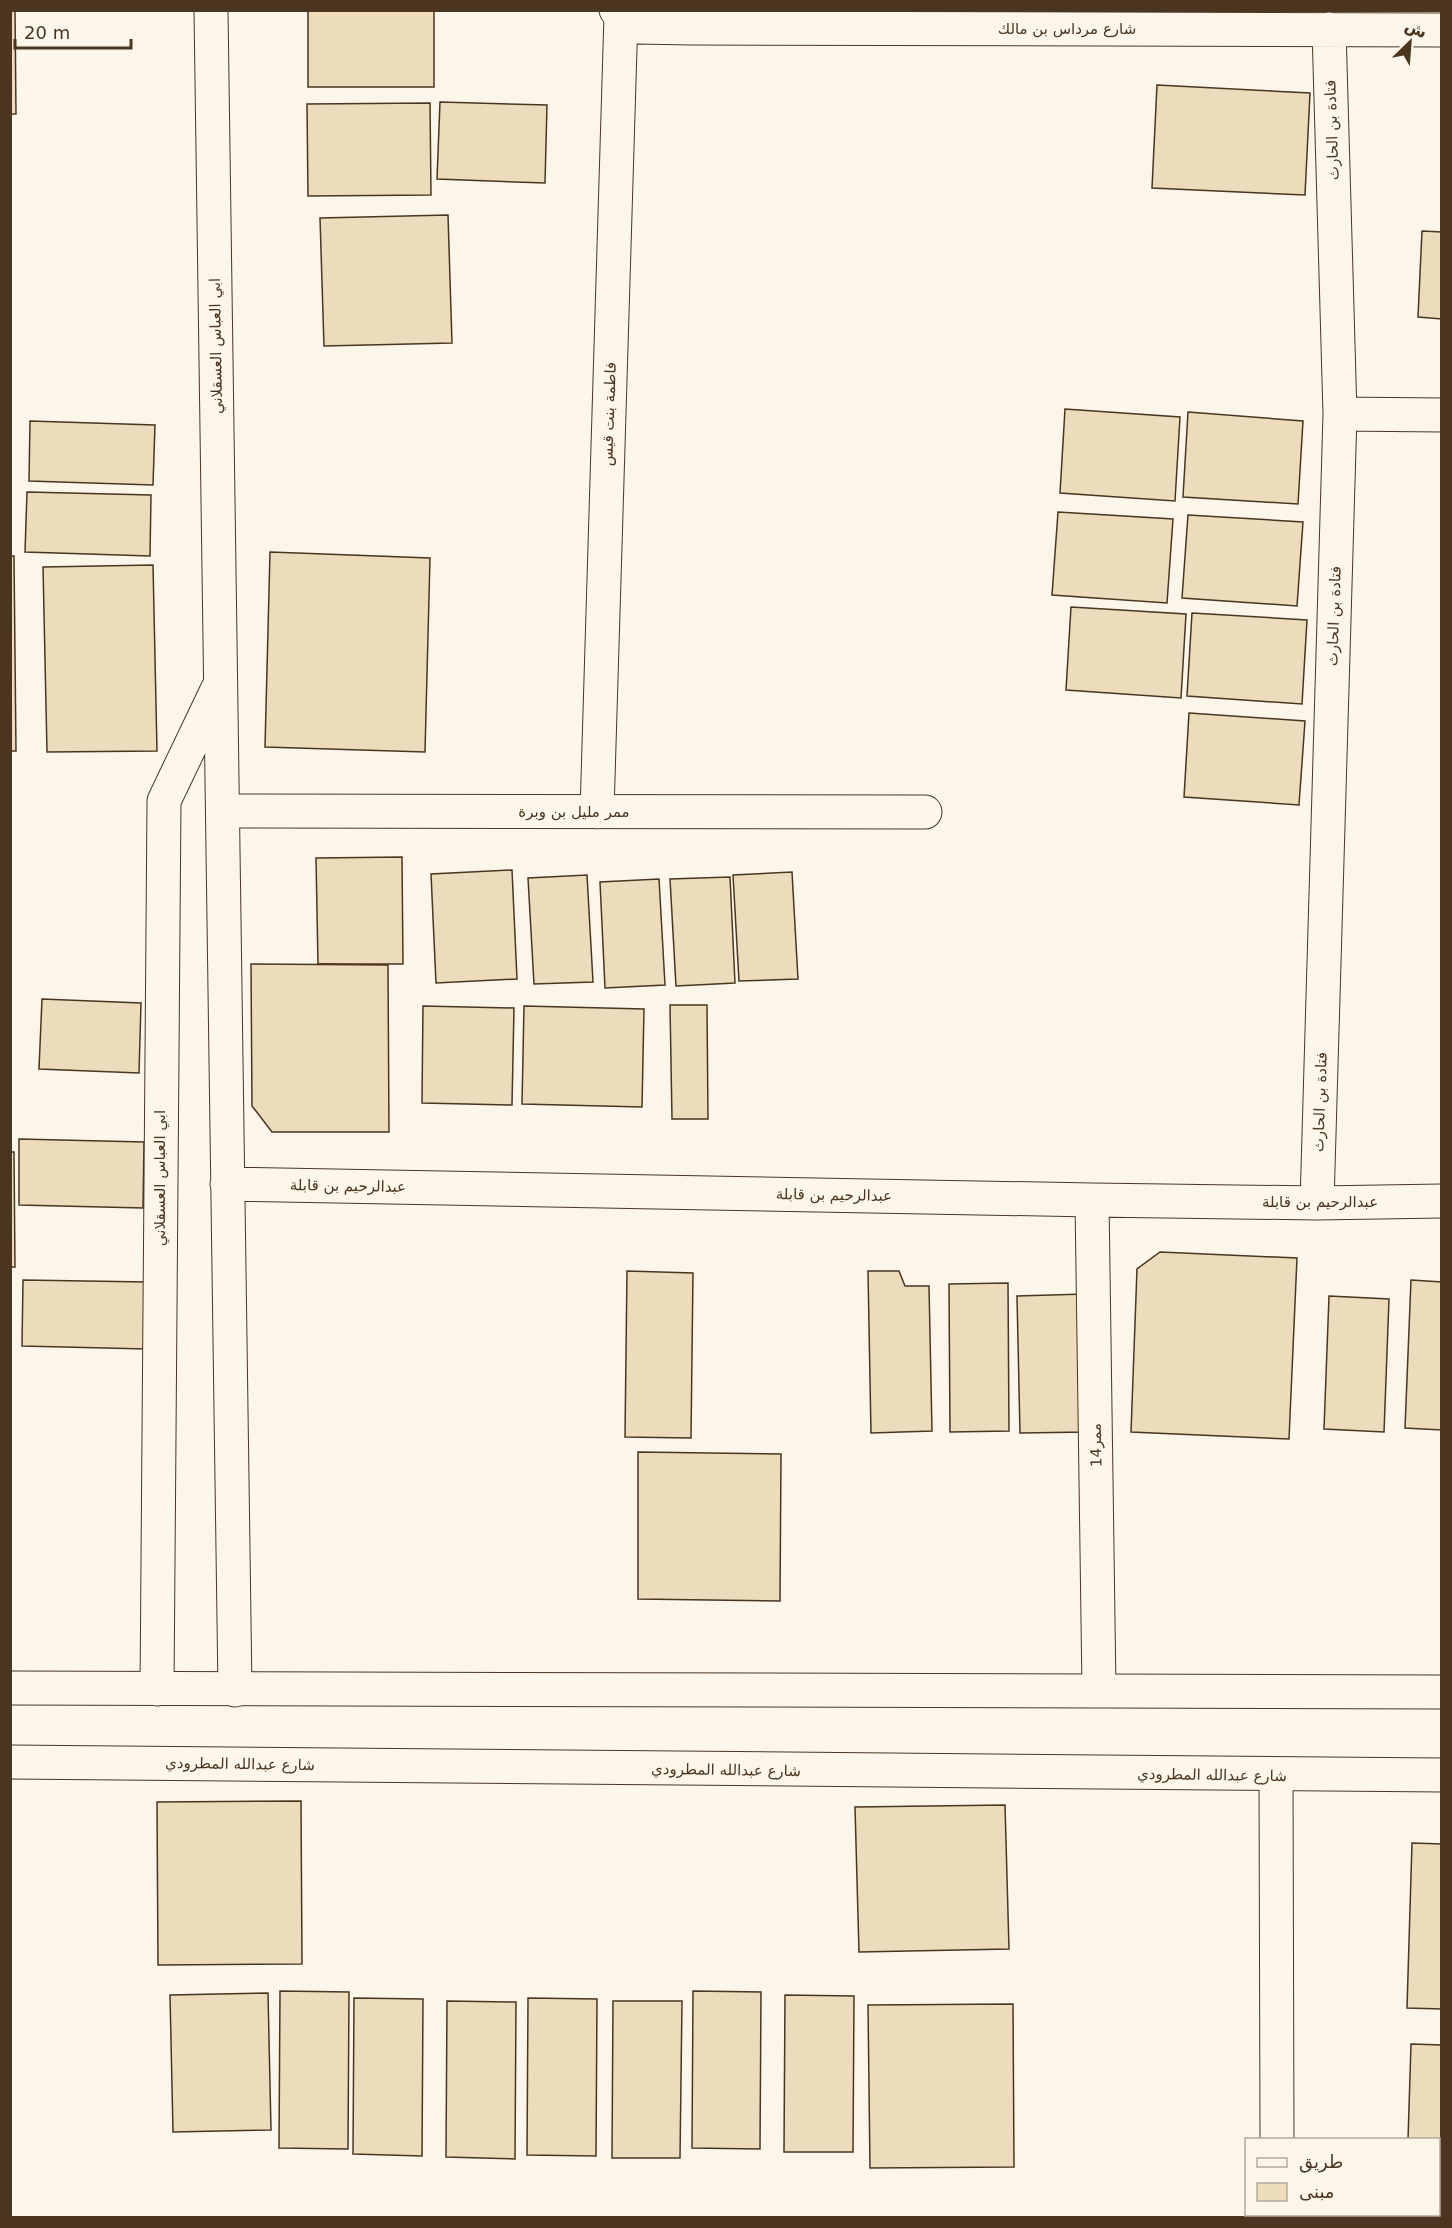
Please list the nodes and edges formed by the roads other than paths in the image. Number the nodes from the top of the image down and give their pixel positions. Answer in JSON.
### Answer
{"nodes":[{"id":1,"x":211,"y":10,"type":"edge"},
{"id":2,"x":618,"y":13,"type":"edge"},
{"id":3,"x":692,"y":28,"type":"joint"},
{"id":4,"x":1329,"y":29,"type":"junction"},
{"id":5,"x":1442,"y":30,"type":"edge"},
{"id":6,"x":1340,"y":414,"type":"junction"},
{"id":7,"x":1442,"y":415,"type":"edge"},
{"id":8,"x":221,"y":681,"type":"junction"},
{"id":9,"x":224,"y":811,"type":"junction"},
{"id":10,"x":597,"y":812,"type":"junction"},
{"id":11,"x":925,"y":812,"type":"dead end"},
{"id":12,"x":227,"y":1184,"type":"junction"},
{"id":13,"x":1092,"y":1200,"type":"junction"},
{"id":14,"x":1442,"y":1201,"type":"edge"},
{"id":15,"x":1317,"y":1203,"type":"junction"},
{"id":16,"x":10,"y":1688,"type":"edge"},
{"id":17,"x":158,"y":1689,"type":"junction"},
{"id":18,"x":235,"y":1690,"type":"junction"},
{"id":19,"x":1099,"y":1690,"type":"junction"},
{"id":20,"x":1442,"y":1692,"type":"edge"},
{"id":21,"x":10,"y":1762,"type":"edge"},
{"id":22,"x":1276,"y":1776,"type":"junction"},
{"id":23,"x":1442,"y":1776,"type":"edge"},
{"id":24,"x":1277,"y":2138,"type":"edge"}],
"edges":[{"from":1,"to":8,"type":"street","name":"ابي العباس العسقلاني"},
{"from":2,"to":3,"type":"street","name":"فاطمة بنت قيس"},
{"from":2,"to":10,"type":"street","name":"فاطمة بنت قيس"},
{"from":3,"to":4,"type":"street","name":"شارع مرداس بن مالك"},
{"from":4,"to":5,"type":"street","name":"شارع مرداس بن مالك"},
{"from":4,"to":6,"type":"street","name":"فتادة بن الحارث"},
{"from":6,"to":7,"type":"street"},
{"from":6,"to":15,"type":"street","name":"فتادة بن الحارث"},
{"from":8,"to":9,"type":"street","name":"ابي العباس العسقلاني"},
{"from":8,"to":17,"type":"street","name":"ابي العباس العسقلاني"},
{"from":9,"to":10,"type":"street","name":"ممر مليل بن وبرة"},
{"from":9,"to":12,"type":"street","name":"ابي العباس العسقلاني"},
{"from":10,"to":11,"type":"street","name":"ممر مليل بن وبرة"},
{"from":12,"to":13,"type":"street","name":"عبدالرحيم بن قابلة"},
{"from":12,"to":18,"type":"street","name":"ابي العباس العسقلاني"},
{"from":13,"to":15,"type":"street","name":"عبدالرحيم بن قابلة"},
{"from":13,"to":19,"type":"street","name":"ممر14"},
{"from":14,"to":15,"type":"street","name":"عبدالرحيم بن قابلة"},
{"from":16,"to":17,"type":"street"},
{"from":17,"to":18,"type":"street"},
{"from":18,"to":19,"type":"street"},
{"from":19,"to":20,"type":"street"},
{"from":21,"to":22,"type":"street","name":"شارع عبدالله المطرودي"},
{"from":22,"to":23,"type":"street","name":"شارع عبدالله المطرودي"},
{"from":22,"to":24,"type":"street"}]}
